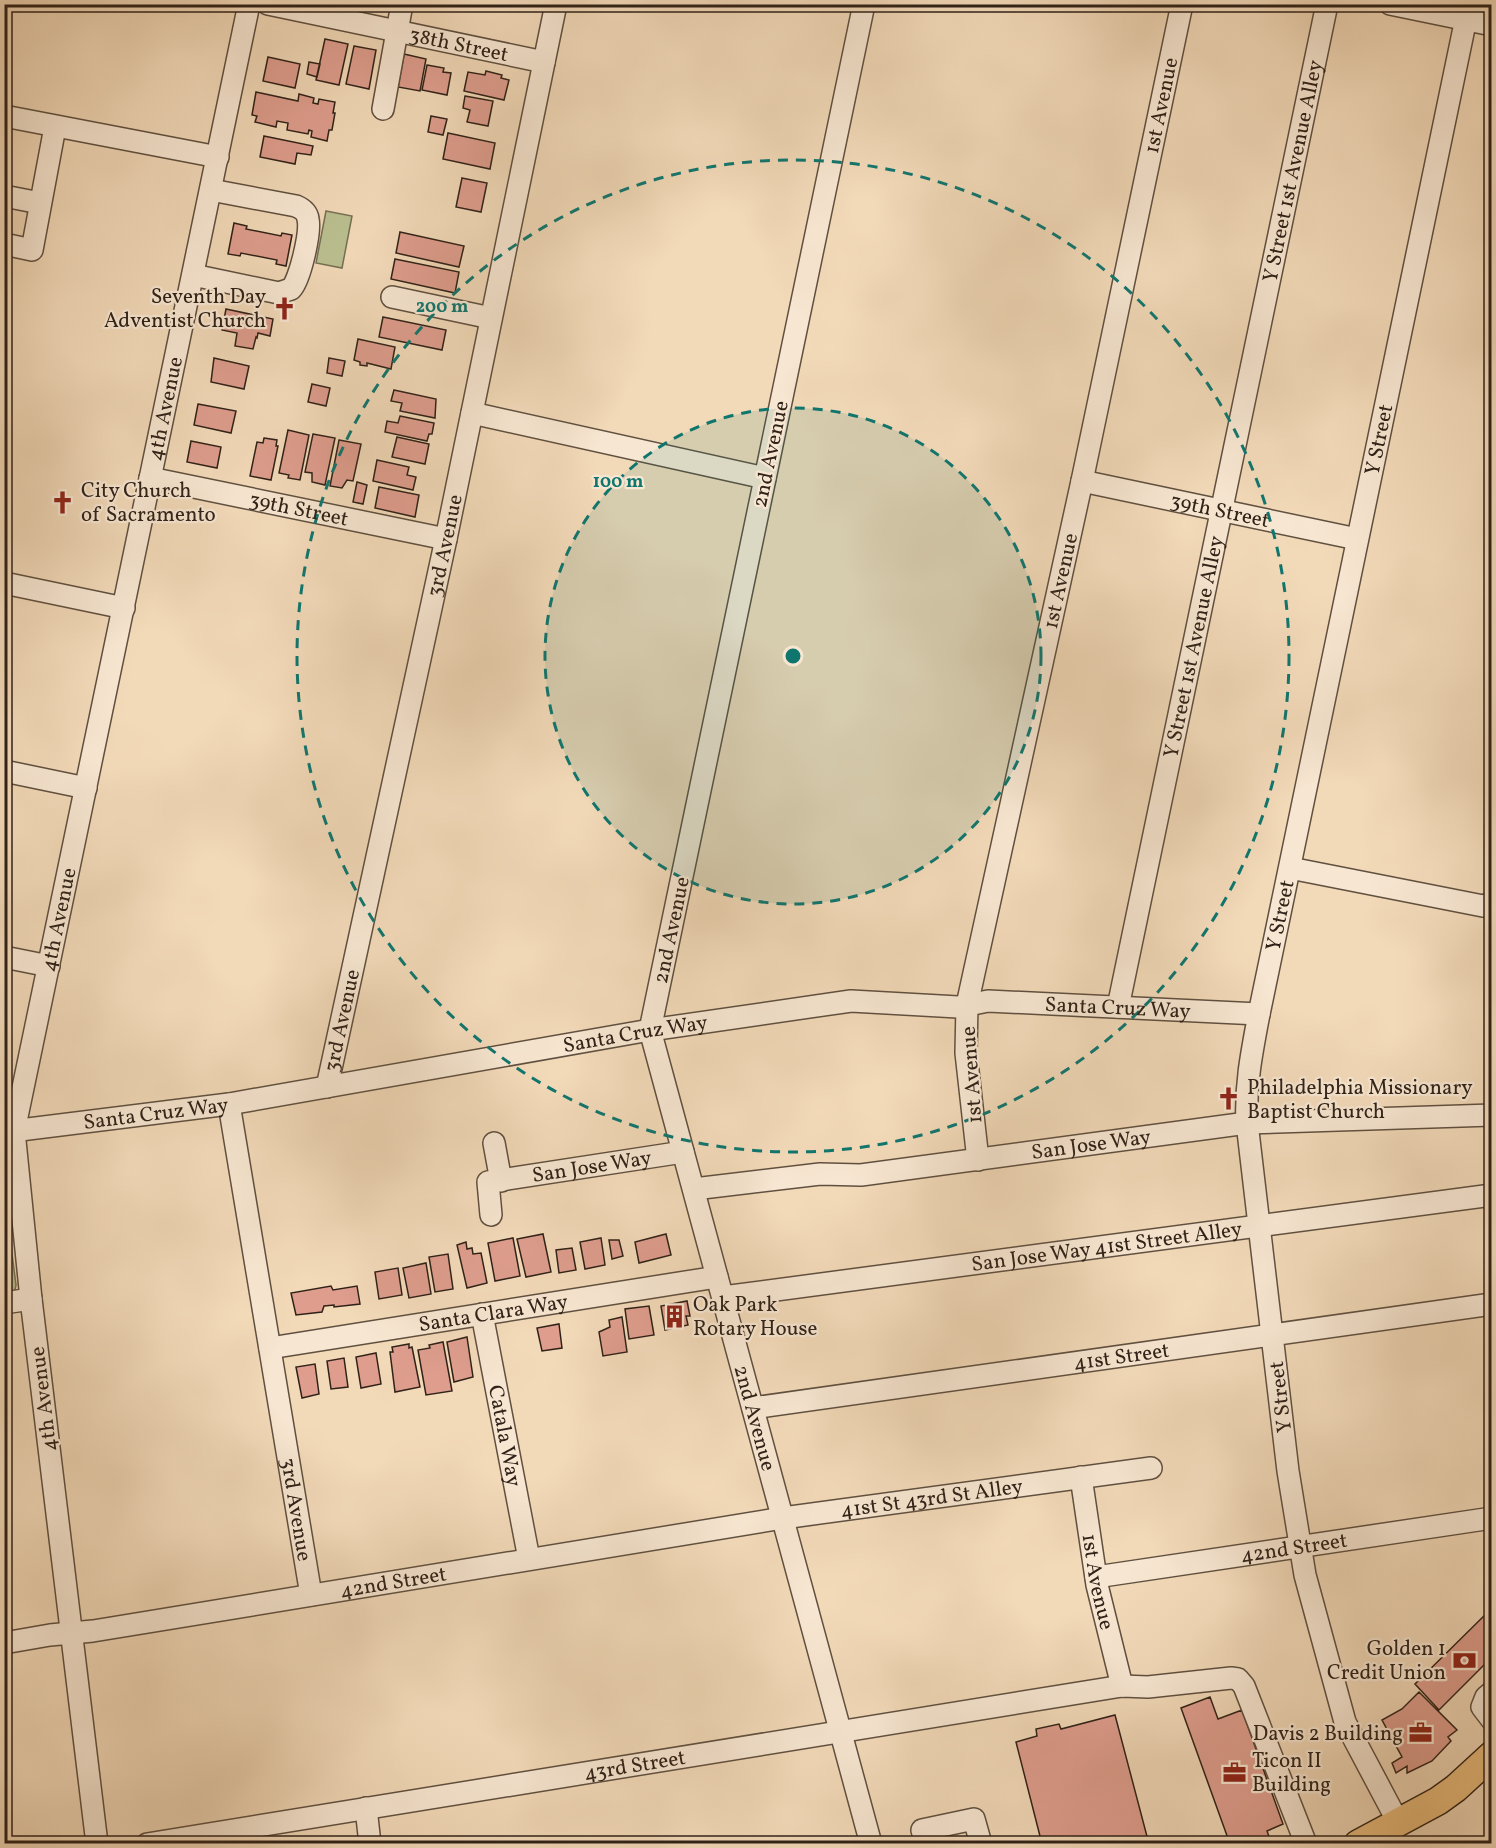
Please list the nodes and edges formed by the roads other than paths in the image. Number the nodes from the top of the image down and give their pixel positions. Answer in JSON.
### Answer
{"nodes":[{"id":1,"x":249,"y":4,"type":"edge"},
{"id":2,"x":268,"y":4,"type":"edge"},
{"id":3,"x":402,"y":4,"type":"edge"},
{"id":4,"x":556,"y":4,"type":"edge"},
{"id":5,"x":864,"y":4,"type":"edge"},
{"id":6,"x":1182,"y":4,"type":"edge"},
{"id":7,"x":1327,"y":4,"type":"edge"},
{"id":8,"x":1390,"y":4,"type":"edge"},
{"id":9,"x":1467,"y":12,"type":"edge"},
{"id":10,"x":1491,"y":25,"type":"edge"},
{"id":11,"x":397,"y":31,"type":"junction"},
{"id":12,"x":544,"y":62,"type":"junction"},
{"id":13,"x":383,"y":109,"type":"dead end"},
{"id":14,"x":4,"y":116,"type":"edge"},
{"id":15,"x":55,"y":127,"type":"junction"},
{"id":16,"x":218,"y":157,"type":"junction"},
{"id":17,"x":211,"y":190,"type":"junction"},
{"id":18,"x":4,"y":196,"type":"edge"},
{"id":19,"x":40,"y":202,"type":"junction"},
{"id":20,"x":4,"y":244,"type":"edge"},
{"id":21,"x":193,"y":275,"type":"junction"},
{"id":22,"x":392,"y":297,"type":"dead end"},
{"id":23,"x":491,"y":318,"type":"junction"},
{"id":24,"x":472,"y":414,"type":"junction"},
{"id":25,"x":150,"y":478,"type":"junction"},
{"id":26,"x":765,"y":478,"type":"junction"},
{"id":27,"x":1082,"y":481,"type":"junction"},
{"id":28,"x":1222,"y":510,"type":"junction"},
{"id":29,"x":446,"y":539,"type":"junction"},
{"id":30,"x":1357,"y":539,"type":"junction"},
{"id":31,"x":4,"y":584,"type":"edge"},
{"id":32,"x":124,"y":609,"type":"junction"},
{"id":33,"x":4,"y":771,"type":"edge"},
{"id":34,"x":86,"y":788,"type":"junction"},
{"id":35,"x":1290,"y":868,"type":"junction"},
{"id":36,"x":1491,"y":903,"type":"edge"},
{"id":37,"x":4,"y":957,"type":"edge"},
{"id":38,"x":49,"y":966,"type":"junction"},
{"id":39,"x":967,"y":1005,"type":"junction"},
{"id":40,"x":1118,"y":1007,"type":"junction"},
{"id":41,"x":1259,"y":1014,"type":"junction"},
{"id":42,"x":650,"y":1030,"type":"junction"},
{"id":43,"x":327,"y":1087,"type":"junction"},
{"id":44,"x":229,"y":1104,"type":"junction"},
{"id":45,"x":1491,"y":1115,"type":"edge"},
{"id":46,"x":1247,"y":1123,"type":"junction"},
{"id":47,"x":10,"y":1131,"type":"edge"},
{"id":48,"x":494,"y":1143,"type":"dead end"},
{"id":49,"x":684,"y":1152,"type":"junction"},
{"id":50,"x":978,"y":1160,"type":"junction"},
{"id":51,"x":501,"y":1181,"type":"junction"},
{"id":52,"x":694,"y":1190,"type":"junction"},
{"id":53,"x":1491,"y":1195,"type":"edge"},
{"id":54,"x":492,"y":1215,"type":"dead end"},
{"id":55,"x":1259,"y":1226,"type":"junction"},
{"id":56,"x":720,"y":1287,"type":"junction"},
{"id":57,"x":31,"y":1299,"type":"junction"},
{"id":58,"x":4,"y":1303,"type":"edge"},
{"id":59,"x":1491,"y":1304,"type":"edge"},
{"id":60,"x":482,"y":1314,"type":"junction"},
{"id":61,"x":1272,"y":1335,"type":"junction"},
{"id":62,"x":270,"y":1348,"type":"junction"},
{"id":63,"x":753,"y":1408,"type":"junction"},
{"id":64,"x":1151,"y":1468,"type":"dead end"},
{"id":65,"x":1082,"y":1477,"type":"junction"},
{"id":66,"x":783,"y":1518,"type":"junction"},
{"id":67,"x":1491,"y":1518,"type":"edge"},
{"id":68,"x":1300,"y":1547,"type":"junction"},
{"id":69,"x":529,"y":1559,"type":"junction"},
{"id":70,"x":1096,"y":1577,"type":"junction"},
{"id":71,"x":311,"y":1595,"type":"junction"},
{"id":72,"x":71,"y":1633,"type":"junction"},
{"id":73,"x":4,"y":1643,"type":"edge"},
{"id":74,"x":1122,"y":1686,"type":"junction"},
{"id":75,"x":1491,"y":1692,"type":"edge"},
{"id":76,"x":1491,"y":1720,"type":"edge"},
{"id":77,"x":841,"y":1731,"type":"junction"},
{"id":78,"x":1491,"y":1755,"type":"edge"},
{"id":79,"x":366,"y":1808,"type":"junction"},
{"id":80,"x":1398,"y":1822,"type":"junction"},
{"id":81,"x":97,"y":1844,"type":"edge"},
{"id":82,"x":147,"y":1844,"type":"edge"},
{"id":83,"x":370,"y":1844,"type":"edge"},
{"id":84,"x":871,"y":1844,"type":"edge"},
{"id":85,"x":926,"y":1844,"type":"edge"},
{"id":86,"x":981,"y":1844,"type":"edge"},
{"id":87,"x":1306,"y":1844,"type":"edge"},
{"id":88,"x":1359,"y":1844,"type":"edge"}],
"edges":[{"from":1,"to":16,"type":"street","name":"4th Avenue"},
{"from":2,"to":11,"type":"street","name":"38th Street"},
{"from":3,"to":11,"type":"street"},
{"from":4,"to":12,"type":"street","name":"3rd Avenue"},
{"from":5,"to":26,"type":"street","name":"2nd Avenue"},
{"from":6,"to":27,"type":"street","name":"1st Avenue"},
{"from":7,"to":28,"type":"street","name":"Y Street 1st Avenue Alley"},
{"from":8,"to":9,"type":"street"},
{"from":9,"to":10,"type":"street"},
{"from":9,"to":30,"type":"street","name":"Y Street"},
{"from":11,"to":12,"type":"street","name":"38th Street"},
{"from":11,"to":13,"type":"street"},
{"from":12,"to":23,"type":"street","name":"3rd Avenue"},
{"from":14,"to":15,"type":"street"},
{"from":15,"to":16,"type":"street"},
{"from":15,"to":19,"type":"street"},
{"from":16,"to":17,"type":"street","name":"4th Avenue"},
{"from":17,"to":21,"type":"street","name":"4th Avenue"},
{"from":17,"to":21,"type":"street"},
{"from":18,"to":19,"type":"street"},
{"from":19,"to":20,"type":"street"},
{"from":21,"to":25,"type":"street","name":"4th Avenue"},
{"from":22,"to":23,"type":"street"},
{"from":23,"to":24,"type":"street","name":"3rd Avenue"},
{"from":24,"to":26,"type":"street"},
{"from":24,"to":29,"type":"street","name":"3rd Avenue"},
{"from":25,"to":29,"type":"street","name":"39th Street"},
{"from":25,"to":32,"type":"street","name":"4th Avenue"},
{"from":26,"to":42,"type":"street","name":"2nd Avenue"},
{"from":27,"to":28,"type":"street","name":"39th Street"},
{"from":27,"to":39,"type":"street","name":"1st Avenue"},
{"from":28,"to":30,"type":"street","name":"39th Street"},
{"from":28,"to":40,"type":"street","name":"Y Street 1st Avenue Alley"},
{"from":29,"to":43,"type":"street","name":"3rd Avenue"},
{"from":30,"to":35,"type":"street","name":"Y Street"},
{"from":31,"to":32,"type":"street"},
{"from":32,"to":34,"type":"street","name":"4th Avenue"},
{"from":33,"to":34,"type":"street"},
{"from":34,"to":38,"type":"street","name":"4th Avenue"},
{"from":35,"to":36,"type":"street"},
{"from":35,"to":41,"type":"street","name":"Y Street"},
{"from":37,"to":38,"type":"street"},
{"from":38,"to":47,"type":"street","name":"4th Avenue"},
{"from":39,"to":40,"type":"street","name":"Santa Cruz Way"},
{"from":39,"to":42,"type":"street","name":"Santa Cruz Way"},
{"from":39,"to":50,"type":"street","name":"1st Avenue"},
{"from":40,"to":41,"type":"street","name":"Santa Cruz Way"},
{"from":41,"to":46,"type":"street","name":"Y Street"},
{"from":42,"to":43,"type":"street","name":"Santa Cruz Way"},
{"from":42,"to":49,"type":"street","name":"2nd Avenue"},
{"from":43,"to":44,"type":"street","name":"Santa Cruz Way"},
{"from":44,"to":47,"type":"street","name":"Santa Cruz Way"},
{"from":44,"to":62,"type":"street","name":"3rd Avenue"},
{"from":45,"to":46,"type":"street","name":"San Jose Way"},
{"from":46,"to":50,"type":"street","name":"San Jose Way"},
{"from":46,"to":55,"type":"street","name":"Y Street"},
{"from":47,"to":57,"type":"street","name":"4th Avenue"},
{"from":48,"to":51,"type":"street"},
{"from":49,"to":51,"type":"street","name":"San Jose Way"},
{"from":49,"to":52,"type":"street","name":"2nd Avenue"},
{"from":50,"to":52,"type":"street","name":"San Jose Way"},
{"from":51,"to":54,"type":"street"},
{"from":52,"to":56,"type":"street","name":"2nd Avenue"},
{"from":53,"to":55,"type":"street","name":"San Jose Way 41st Street Alley"},
{"from":55,"to":56,"type":"street","name":"San Jose Way 41st Street Alley"},
{"from":55,"to":61,"type":"street","name":"Y Street"},
{"from":56,"to":60,"type":"street","name":"Santa Clara Way"},
{"from":56,"to":63,"type":"street","name":"2nd Avenue"},
{"from":57,"to":58,"type":"street"},
{"from":57,"to":72,"type":"street","name":"4th Avenue"},
{"from":59,"to":61,"type":"street","name":"41st Street"},
{"from":60,"to":62,"type":"street","name":"Santa Clara Way"},
{"from":60,"to":69,"type":"street","name":"Catala Way"},
{"from":61,"to":63,"type":"street","name":"41st Street"},
{"from":61,"to":68,"type":"street","name":"Y Street"},
{"from":62,"to":71,"type":"street","name":"3rd Avenue"},
{"from":63,"to":66,"type":"street","name":"2nd Avenue"},
{"from":64,"to":65,"type":"street","name":"41st St 43rd St Alley"},
{"from":65,"to":66,"type":"street","name":"41st St 43rd St Alley"},
{"from":65,"to":70,"type":"street","name":"1st Avenue"},
{"from":66,"to":69,"type":"street","name":"42nd Street"},
{"from":66,"to":77,"type":"street","name":"2nd Avenue"},
{"from":67,"to":68,"type":"street","name":"42nd Street"},
{"from":68,"to":70,"type":"street","name":"42nd Street"},
{"from":68,"to":80,"type":"street","name":"Y Street"},
{"from":69,"to":71,"type":"street","name":"42nd Street"},
{"from":70,"to":74,"type":"street","name":"1st Avenue"},
{"from":71,"to":72,"type":"street","name":"42nd Street"},
{"from":72,"to":73,"type":"street","name":"42nd Street"},
{"from":72,"to":81,"type":"street","name":"4th Avenue"},
{"from":74,"to":77,"type":"street","name":"43rd Street"},
{"from":74,"to":87,"type":"street","name":"43rd Street"},
{"from":75,"to":76,"type":"street"},
{"from":77,"to":79,"type":"street","name":"43rd Street"},
{"from":77,"to":84,"type":"street","name":"2nd Avenue"},
{"from":78,"to":80,"type":"main road"},
{"from":79,"to":82,"type":"street","name":"43rd Street"},
{"from":79,"to":83,"type":"street"},
{"from":80,"to":88,"type":"main road"},
{"from":85,"to":86,"type":"street"}]}
